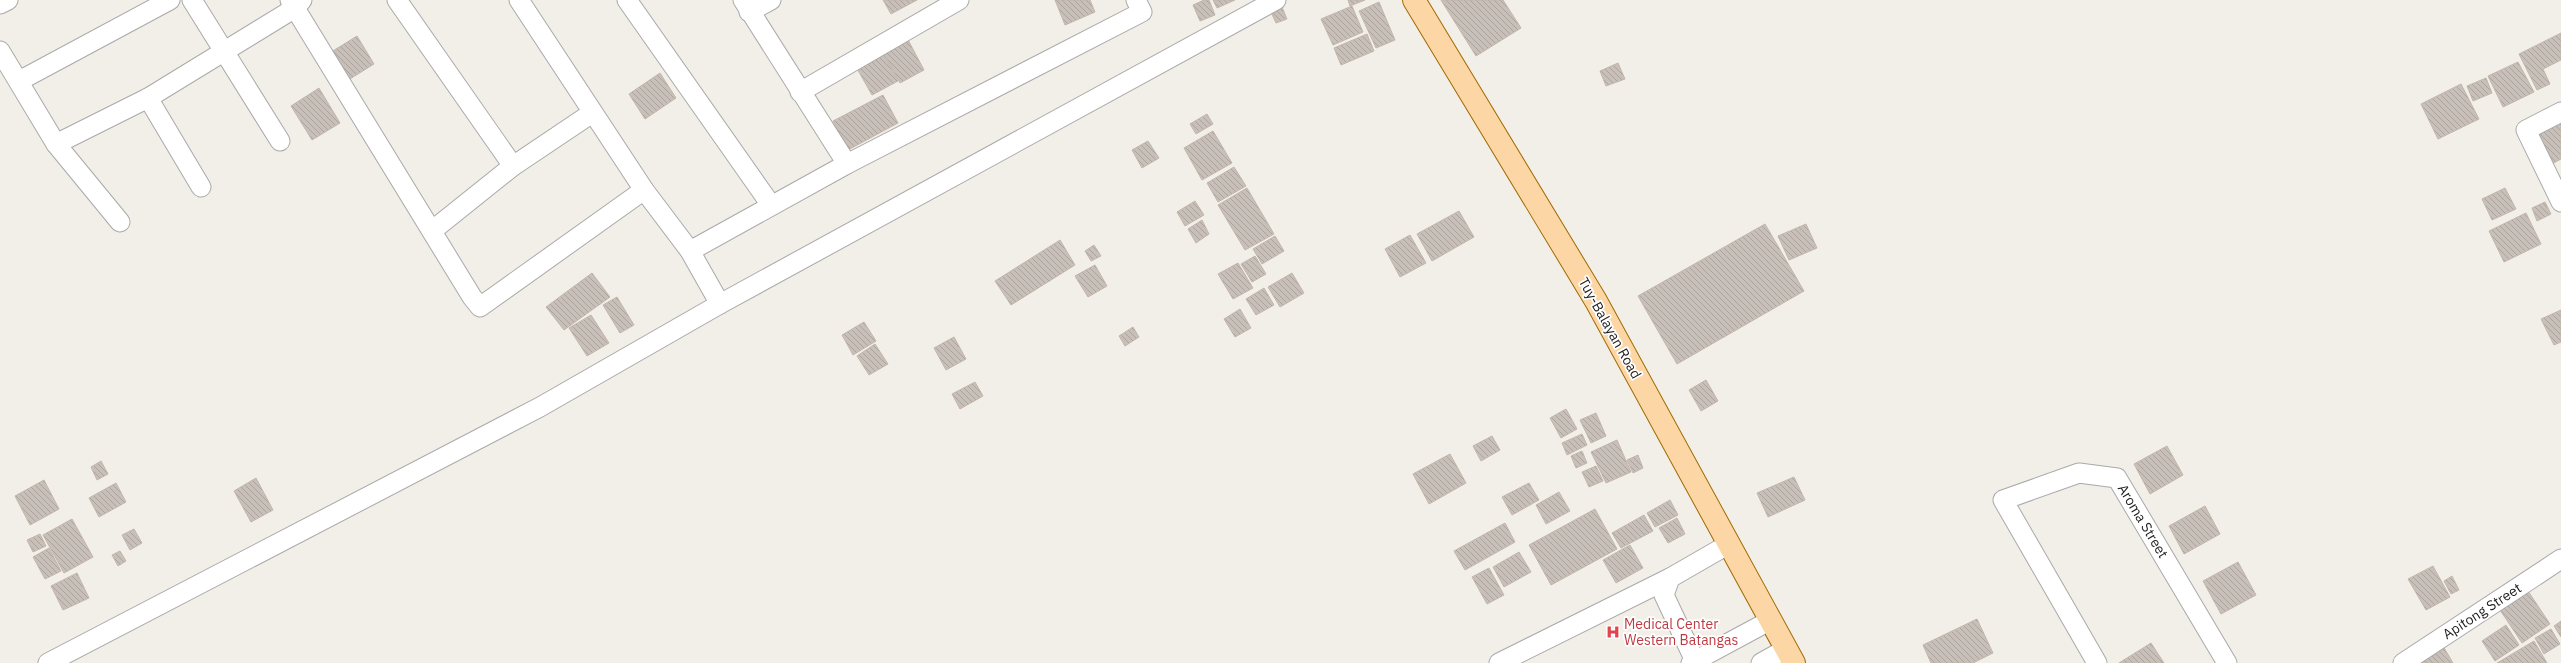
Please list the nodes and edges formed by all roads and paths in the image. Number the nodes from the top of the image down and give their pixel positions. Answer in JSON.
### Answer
{"nodes":[{"id":1,"x":8,"y":0,"type":"edge"},
{"id":2,"x":170,"y":0,"type":"edge"},
{"id":3,"x":192,"y":0,"type":"edge"},
{"id":4,"x":397,"y":0,"type":"edge"},
{"id":5,"x":627,"y":0,"type":"edge"},
{"id":6,"x":771,"y":0,"type":"edge"},
{"id":7,"x":959,"y":0,"type":"edge"},
{"id":8,"x":1136,"y":0,"type":"edge"},
{"id":9,"x":1276,"y":0,"type":"edge"},
{"id":10,"x":1414,"y":0,"type":"edge"},
{"id":11,"x":296,"y":3,"type":"edge"},
{"id":12,"x":527,"y":3,"type":"edge"},
{"id":13,"x":0,"y":4,"type":"edge"},
{"id":14,"x":746,"y":6,"type":"edge"},
{"id":15,"x":0,"y":51,"type":"edge"},
{"id":16,"x":223,"y":52,"type":"junction"},
{"id":17,"x":19,"y":81,"type":"junction"},
{"id":18,"x":800,"y":92,"type":"junction"},
{"id":19,"x":148,"y":98,"type":"junction"},
{"id":20,"x":2561,"y":112,"type":"edge"},
{"id":21,"x":592,"y":113,"type":"junction"},
{"id":22,"x":280,"y":141,"type":"dead end"},
{"id":23,"x":56,"y":144,"type":"junction"},
{"id":24,"x":847,"y":164,"type":"junction"},
{"id":25,"x":513,"y":166,"type":"junction"},
{"id":26,"x":201,"y":187,"type":"dead end"},
{"id":27,"x":644,"y":190,"type":"junction"},
{"id":28,"x":2561,"y":202,"type":"edge"},
{"id":29,"x":771,"y":205,"type":"junction"},
{"id":30,"x":120,"y":222,"type":"dead end"},
{"id":31,"x":433,"y":230,"type":"junction"},
{"id":32,"x":690,"y":251,"type":"junction"},
{"id":33,"x":720,"y":304,"type":"junction"},
{"id":34,"x":1729,"y":544,"type":"junction"},
{"id":35,"x":2561,"y":559,"type":"edge"},
{"id":36,"x":1670,"y":578,"type":"junction"},
{"id":37,"x":1771,"y":620,"type":"junction"},
{"id":38,"x":1790,"y":656,"type":"edge"},
{"id":39,"x":1693,"y":662,"type":"edge"},
{"id":40,"x":48,"y":663,"type":"edge"},
{"id":41,"x":1500,"y":663,"type":"edge"},
{"id":42,"x":1761,"y":663,"type":"edge"},
{"id":43,"x":2097,"y":663,"type":"edge"},
{"id":44,"x":2227,"y":663,"type":"edge"},
{"id":45,"x":2403,"y":663,"type":"edge"}],
"edges":[{"from":1,"to":13,"type":"street"},
{"from":2,"to":17,"type":"street"},
{"from":3,"to":16,"type":"street"},
{"from":4,"to":25,"type":"street"},
{"from":5,"to":29,"type":"street"},
{"from":6,"to":14,"type":"street"},
{"from":7,"to":18,"type":"street"},
{"from":8,"to":24,"type":"street"},
{"from":9,"to":33,"type":"street"},
{"from":10,"to":34,"type":"main road","name":"Tuy-Balayan Road"},
{"from":11,"to":16,"type":"street"},
{"from":11,"to":31,"type":"street"},
{"from":12,"to":21,"type":"street"},
{"from":14,"to":18,"type":"street"},
{"from":15,"to":17,"type":"street"},
{"from":16,"to":19,"type":"street"},
{"from":16,"to":22,"type":"street"},
{"from":17,"to":23,"type":"street"},
{"from":18,"to":24,"type":"street"},
{"from":19,"to":23,"type":"street"},
{"from":19,"to":26,"type":"street"},
{"from":20,"to":28,"type":"street"},
{"from":21,"to":25,"type":"street"},
{"from":21,"to":27,"type":"street"},
{"from":23,"to":30,"type":"street"},
{"from":24,"to":29,"type":"street"},
{"from":25,"to":31,"type":"street"},
{"from":27,"to":31,"type":"street"},
{"from":27,"to":32,"type":"street"},
{"from":29,"to":32,"type":"street"},
{"from":32,"to":33,"type":"street"},
{"from":33,"to":40,"type":"street"},
{"from":34,"to":36,"type":"street"},
{"from":34,"to":37,"type":"main road","name":"Tuy-Balayan Road"},
{"from":35,"to":45,"type":"street","name":"Apitong Street"},
{"from":36,"to":39,"type":"street"},
{"from":36,"to":41,"type":"street"},
{"from":37,"to":38,"type":"main road","name":"Tuy-Balayan Road"},
{"from":37,"to":39,"type":"street"},
{"from":38,"to":42,"type":"street"},
{"from":43,"to":44,"type":"street","name":"Aroma Street"}]}
